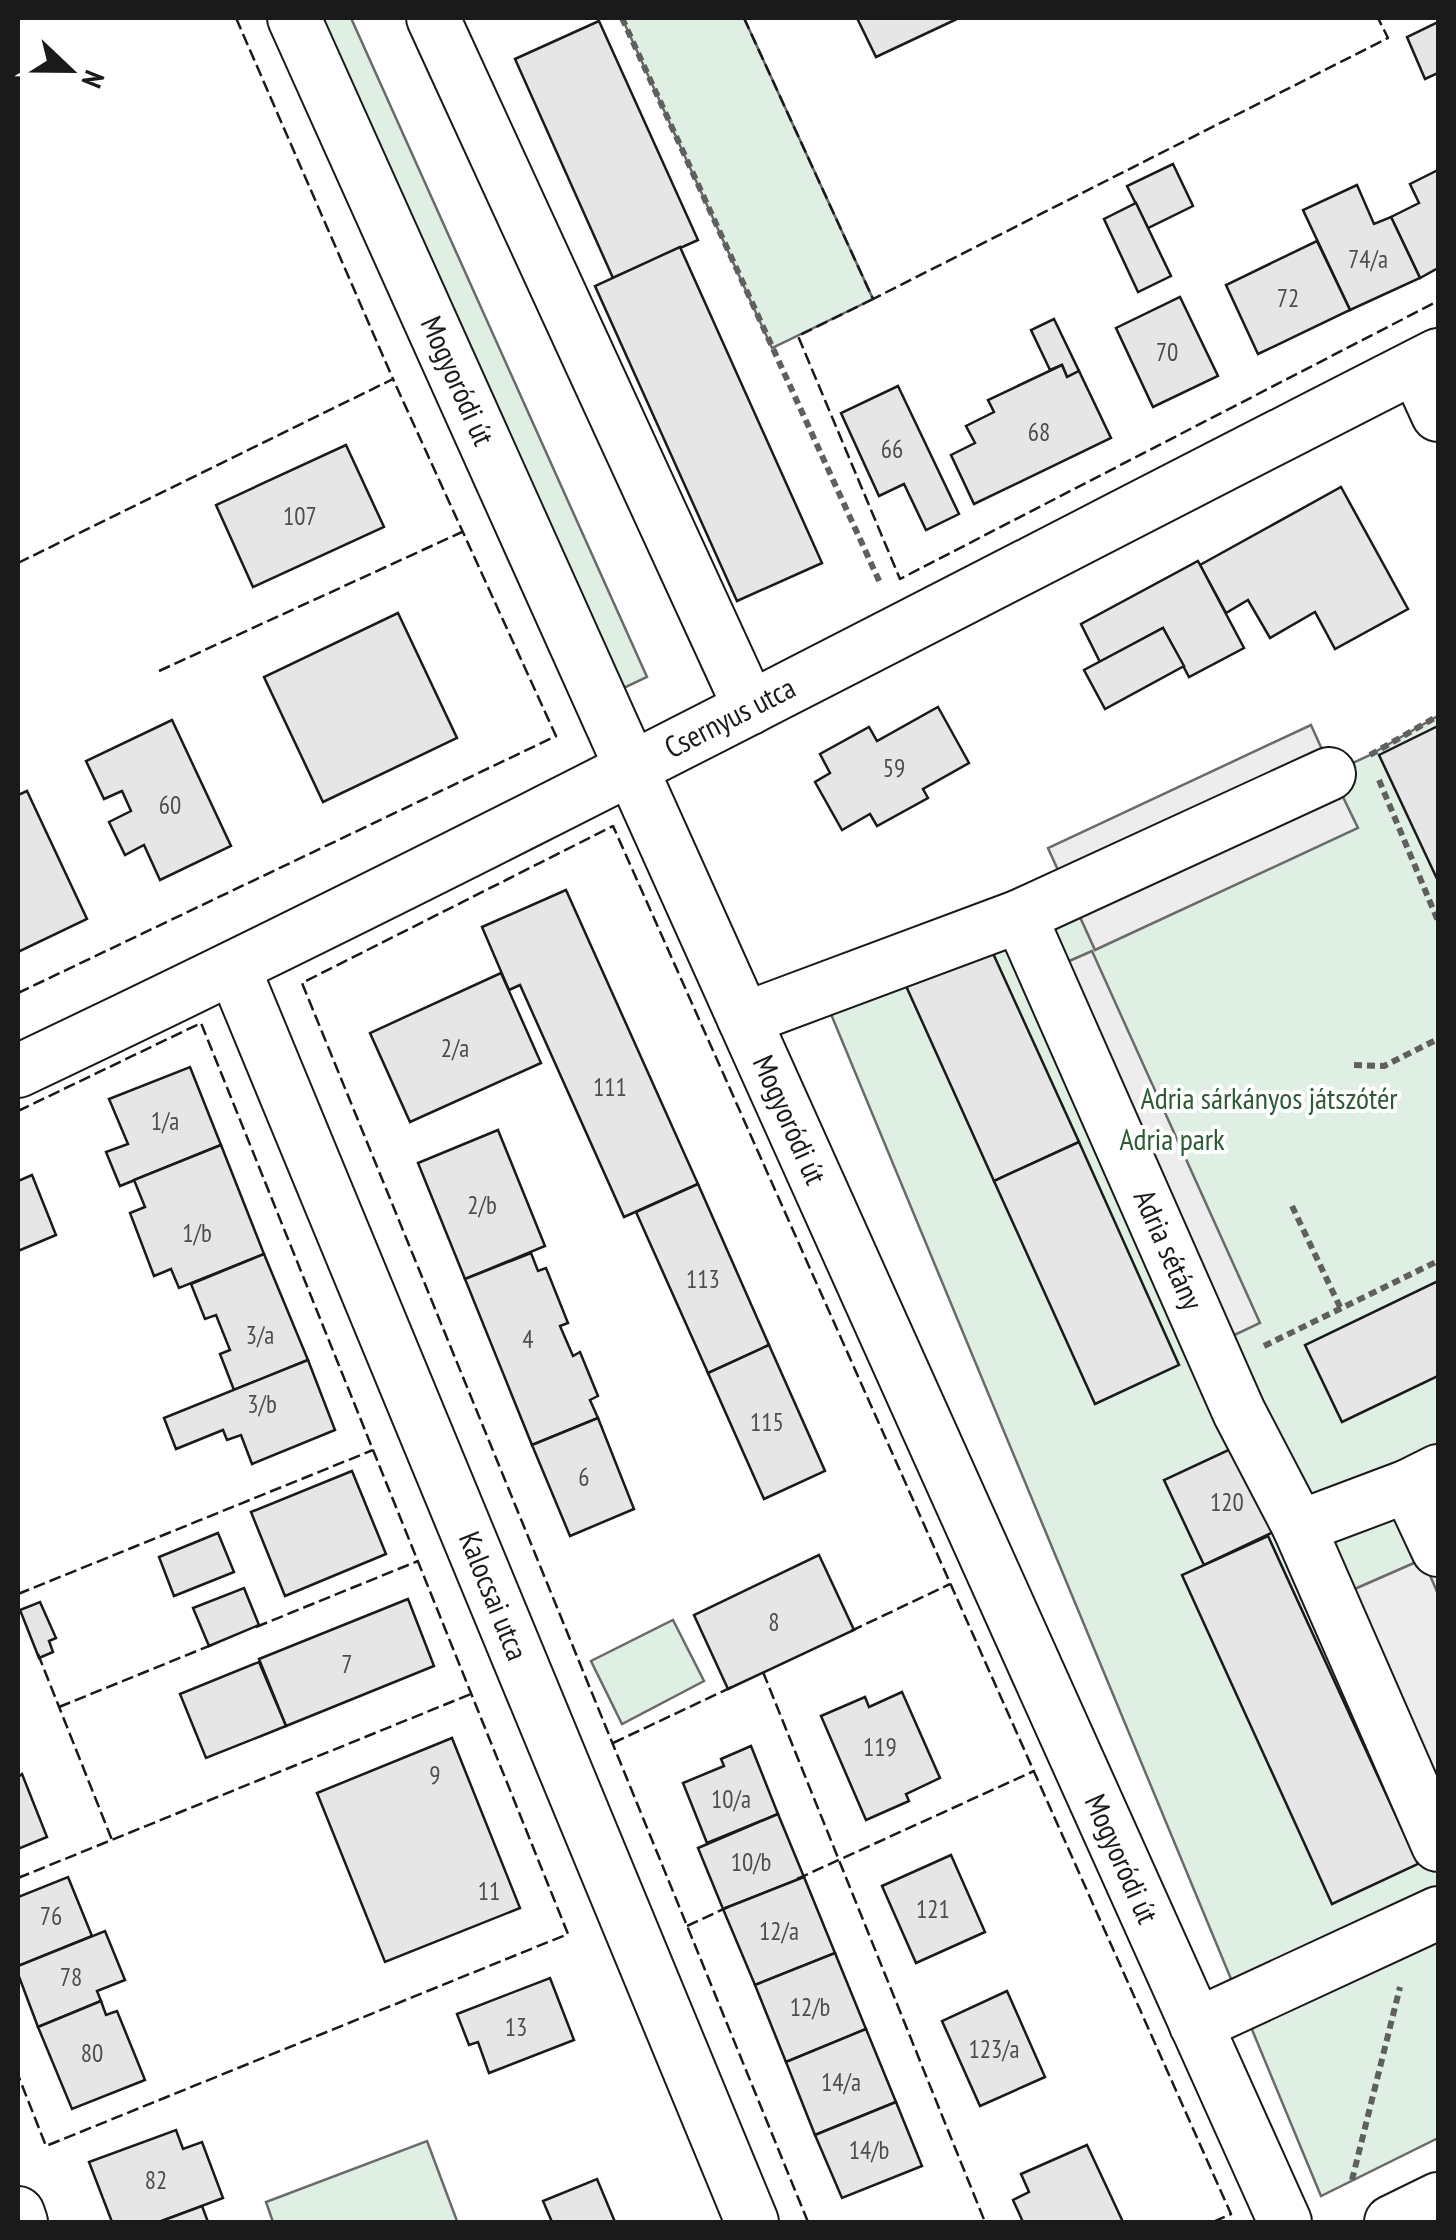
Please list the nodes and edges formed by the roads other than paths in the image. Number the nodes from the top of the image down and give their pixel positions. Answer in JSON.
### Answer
{"nodes":[{"id":1,"x":294,"y":18,"type":"edge"},
{"id":2,"x":433,"y":18,"type":"edge"},
{"id":3,"x":1427,"y":361,"type":"edge"},
{"id":4,"x":1438,"y":415,"type":"edge"},
{"id":5,"x":750,"y":708,"type":"junction"},
{"id":6,"x":632,"y":769,"type":"junction"},
{"id":7,"x":1353,"y":774,"type":"road end"},
{"id":8,"x":1020,"y":916,"type":"junction"},
{"id":9,"x":234,"y":968,"type":"junction"},
{"id":10,"x":744,"y":1019,"type":"junction"},
{"id":11,"x":18,"y":1071,"type":"edge"},
{"id":12,"x":1423,"y":1478,"type":"edge"},
{"id":13,"x":1299,"y":1527,"type":"junction"},
{"id":14,"x":1438,"y":1550,"type":"edge"},
{"id":15,"x":1438,"y":1845,"type":"edge"},
{"id":16,"x":1427,"y":1919,"type":"edge"},
{"id":17,"x":1196,"y":2025,"type":"junction"},
{"id":18,"x":1438,"y":2199,"type":"edge"},
{"id":19,"x":18,"y":2213,"type":"edge"},
{"id":20,"x":21,"y":2222,"type":"edge"},
{"id":21,"x":752,"y":2222,"type":"edge"},
{"id":22,"x":1286,"y":2222,"type":"edge"},
{"id":23,"x":1391,"y":2222,"type":"edge"}],
"edges":[{"from":1,"to":6,"type":"street","name":"Mogyoródi út"},
{"from":2,"to":5,"type":"street"},
{"from":3,"to":4,"type":"street"},
{"from":3,"to":5,"type":"street","name":"Csernyus utca"},
{"from":5,"to":6,"type":"street","name":"Csernyus utca"},
{"from":6,"to":9,"type":"street","name":"Csernyus utca"},
{"from":6,"to":10,"type":"street","name":"Mogyoródi út"},
{"from":7,"to":8,"type":"street"},
{"from":8,"to":10,"type":"street"},
{"from":8,"to":13,"type":"street","name":"Adria sétány"},
{"from":9,"to":11,"type":"street","name":"Csernyus utca"},
{"from":9,"to":21,"type":"street","name":"Kalocsai utca"},
{"from":10,"to":17,"type":"street","name":"Mogyoródi út"},
{"from":12,"to":13,"type":"street"},
{"from":12,"to":14,"type":"street"},
{"from":13,"to":15,"type":"street","name":"Adria sétány"},
{"from":16,"to":17,"type":"street"},
{"from":17,"to":22,"type":"street","name":"Mogyoródi út"},
{"from":18,"to":23,"type":"street"},
{"from":19,"to":20,"type":"street"}]}
